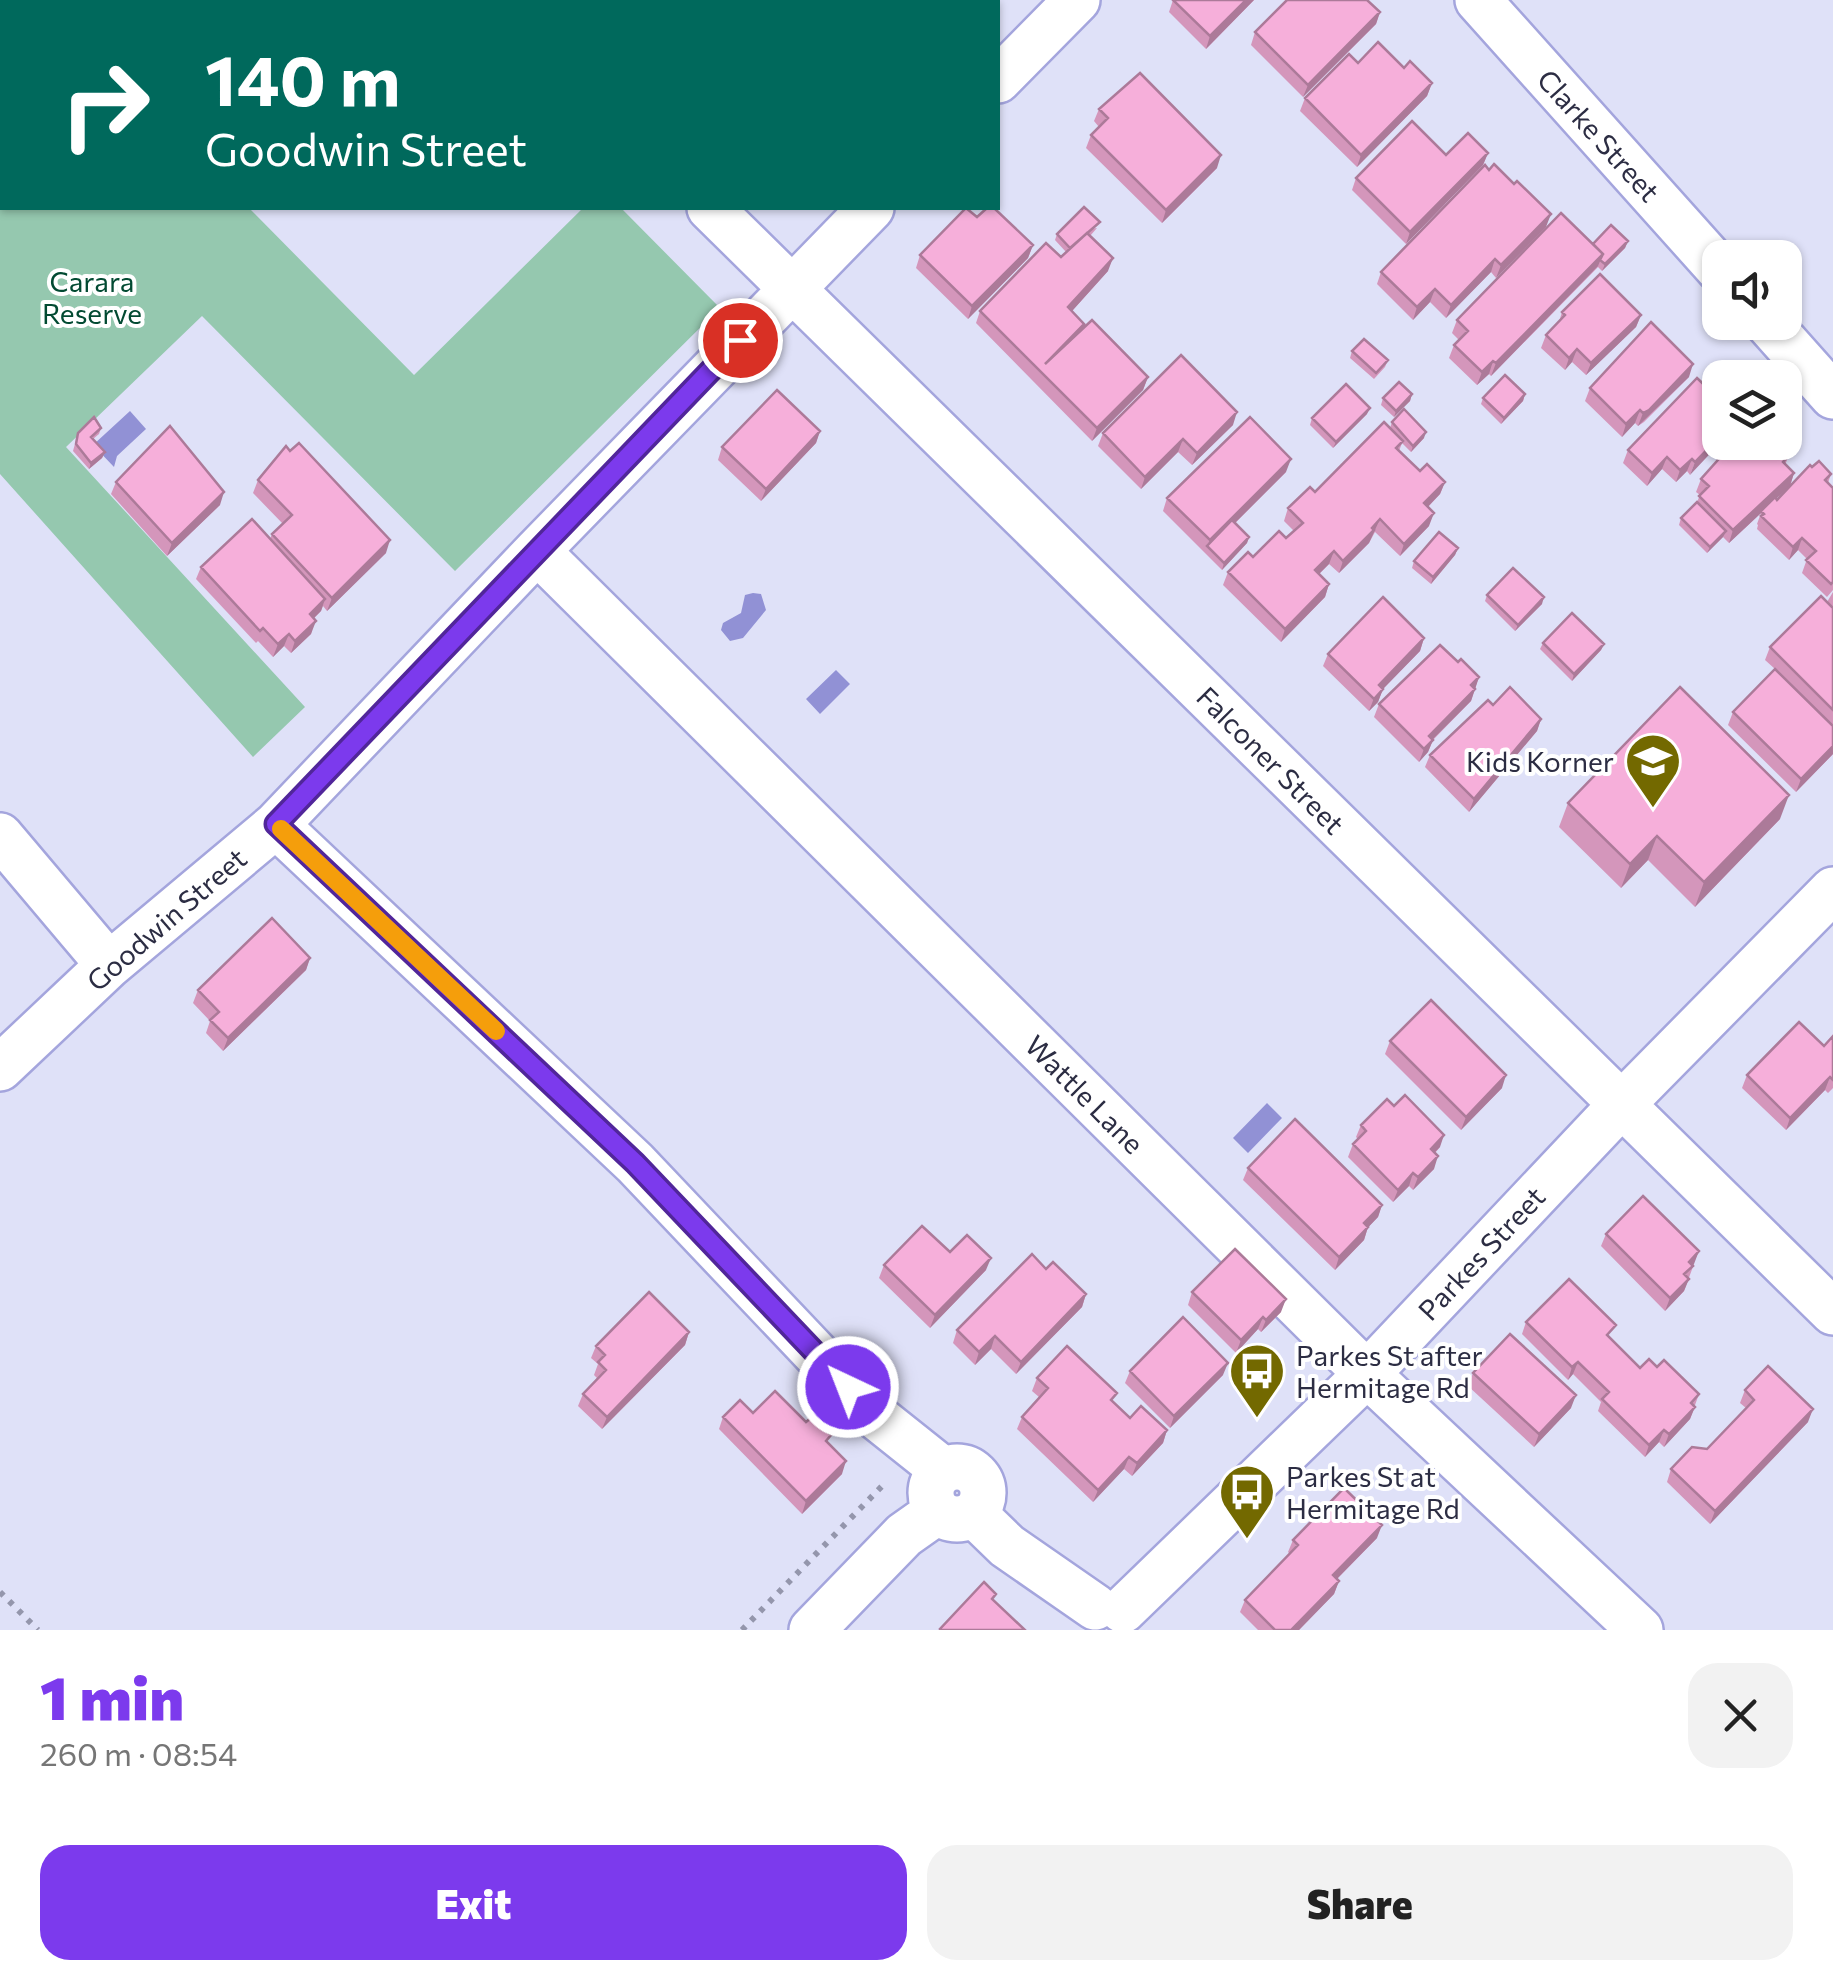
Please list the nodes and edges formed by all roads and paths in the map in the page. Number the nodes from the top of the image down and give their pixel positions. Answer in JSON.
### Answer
{"nodes":[{"id":1,"x":1077,"y":0,"type":"edge"},
{"id":2,"x":1478,"y":0,"type":"edge"},
{"id":3,"x":1000,"y":78,"type":"edge"},
{"id":4,"x":712,"y":210,"type":"edge"},
{"id":5,"x":869,"y":210,"type":"edge"},
{"id":6,"x":1702,"y":250,"type":"edge"},
{"id":7,"x":792,"y":288,"type":"junction"},
{"id":8,"x":1783,"y":340,"type":"edge"},
{"id":9,"x":1833,"y":396,"type":"edge"},
{"id":10,"x":536,"y":551,"type":"junction"},
{"id":11,"x":276,"y":824,"type":"junction"},
{"id":12,"x":0,"y":836,"type":"edge"},
{"id":13,"x":1833,"y":890,"type":"edge"},
{"id":14,"x":109,"y":965,"type":"junction"},
{"id":15,"x":0,"y":1068,"type":"edge"},
{"id":16,"x":1622,"y":1105,"type":"junction"},
{"id":17,"x":1833,"y":1312,"type":"edge"},
{"id":18,"x":1367,"y":1374,"type":"junction"},
{"id":19,"x":885,"y":1484,"type":"dead end"},
{"id":20,"x":952,"y":1499,"type":"junction"},
{"id":21,"x":0,"y":1592,"type":"edge"},
{"id":22,"x":1108,"y":1619,"type":"edge"},
{"id":23,"x":38,"y":1630,"type":"edge"},
{"id":24,"x":742,"y":1630,"type":"edge"},
{"id":25,"x":812,"y":1630,"type":"edge"},
{"id":26,"x":1640,"y":1630,"type":"edge"}],
"edges":[{"from":1,"to":3,"type":"street"},
{"from":2,"to":6,"type":"street","name":"Clarke Street"},
{"from":4,"to":7,"type":"street","name":"Falconer Street"},
{"from":5,"to":7,"type":"street","name":"Goodwin Street"},
{"from":7,"to":10,"type":"street","name":"Goodwin Street"},
{"from":7,"to":16,"type":"street","name":"Falconer Street"},
{"from":8,"to":9,"type":"street"},
{"from":10,"to":11,"type":"street","name":"Goodwin Street"},
{"from":10,"to":18,"type":"street","name":"Wattle Lane"},
{"from":11,"to":14,"type":"street","name":"Goodwin Street"},
{"from":11,"to":20,"type":"street"},
{"from":12,"to":14,"type":"street"},
{"from":13,"to":16,"type":"street","name":"Parkes Street"},
{"from":14,"to":15,"type":"street","name":"Goodwin Street"},
{"from":16,"to":17,"type":"street","name":"Falconer Street"},
{"from":16,"to":18,"type":"street","name":"Parkes Street"},
{"from":18,"to":22,"type":"street","name":"Parkes Street"},
{"from":18,"to":26,"type":"street","name":"Wattle Lane"},
{"from":19,"to":24,"type":"path"},
{"from":20,"to":22,"type":"street"},
{"from":20,"to":25,"type":"street"},
{"from":21,"to":23,"type":"path"}]}
